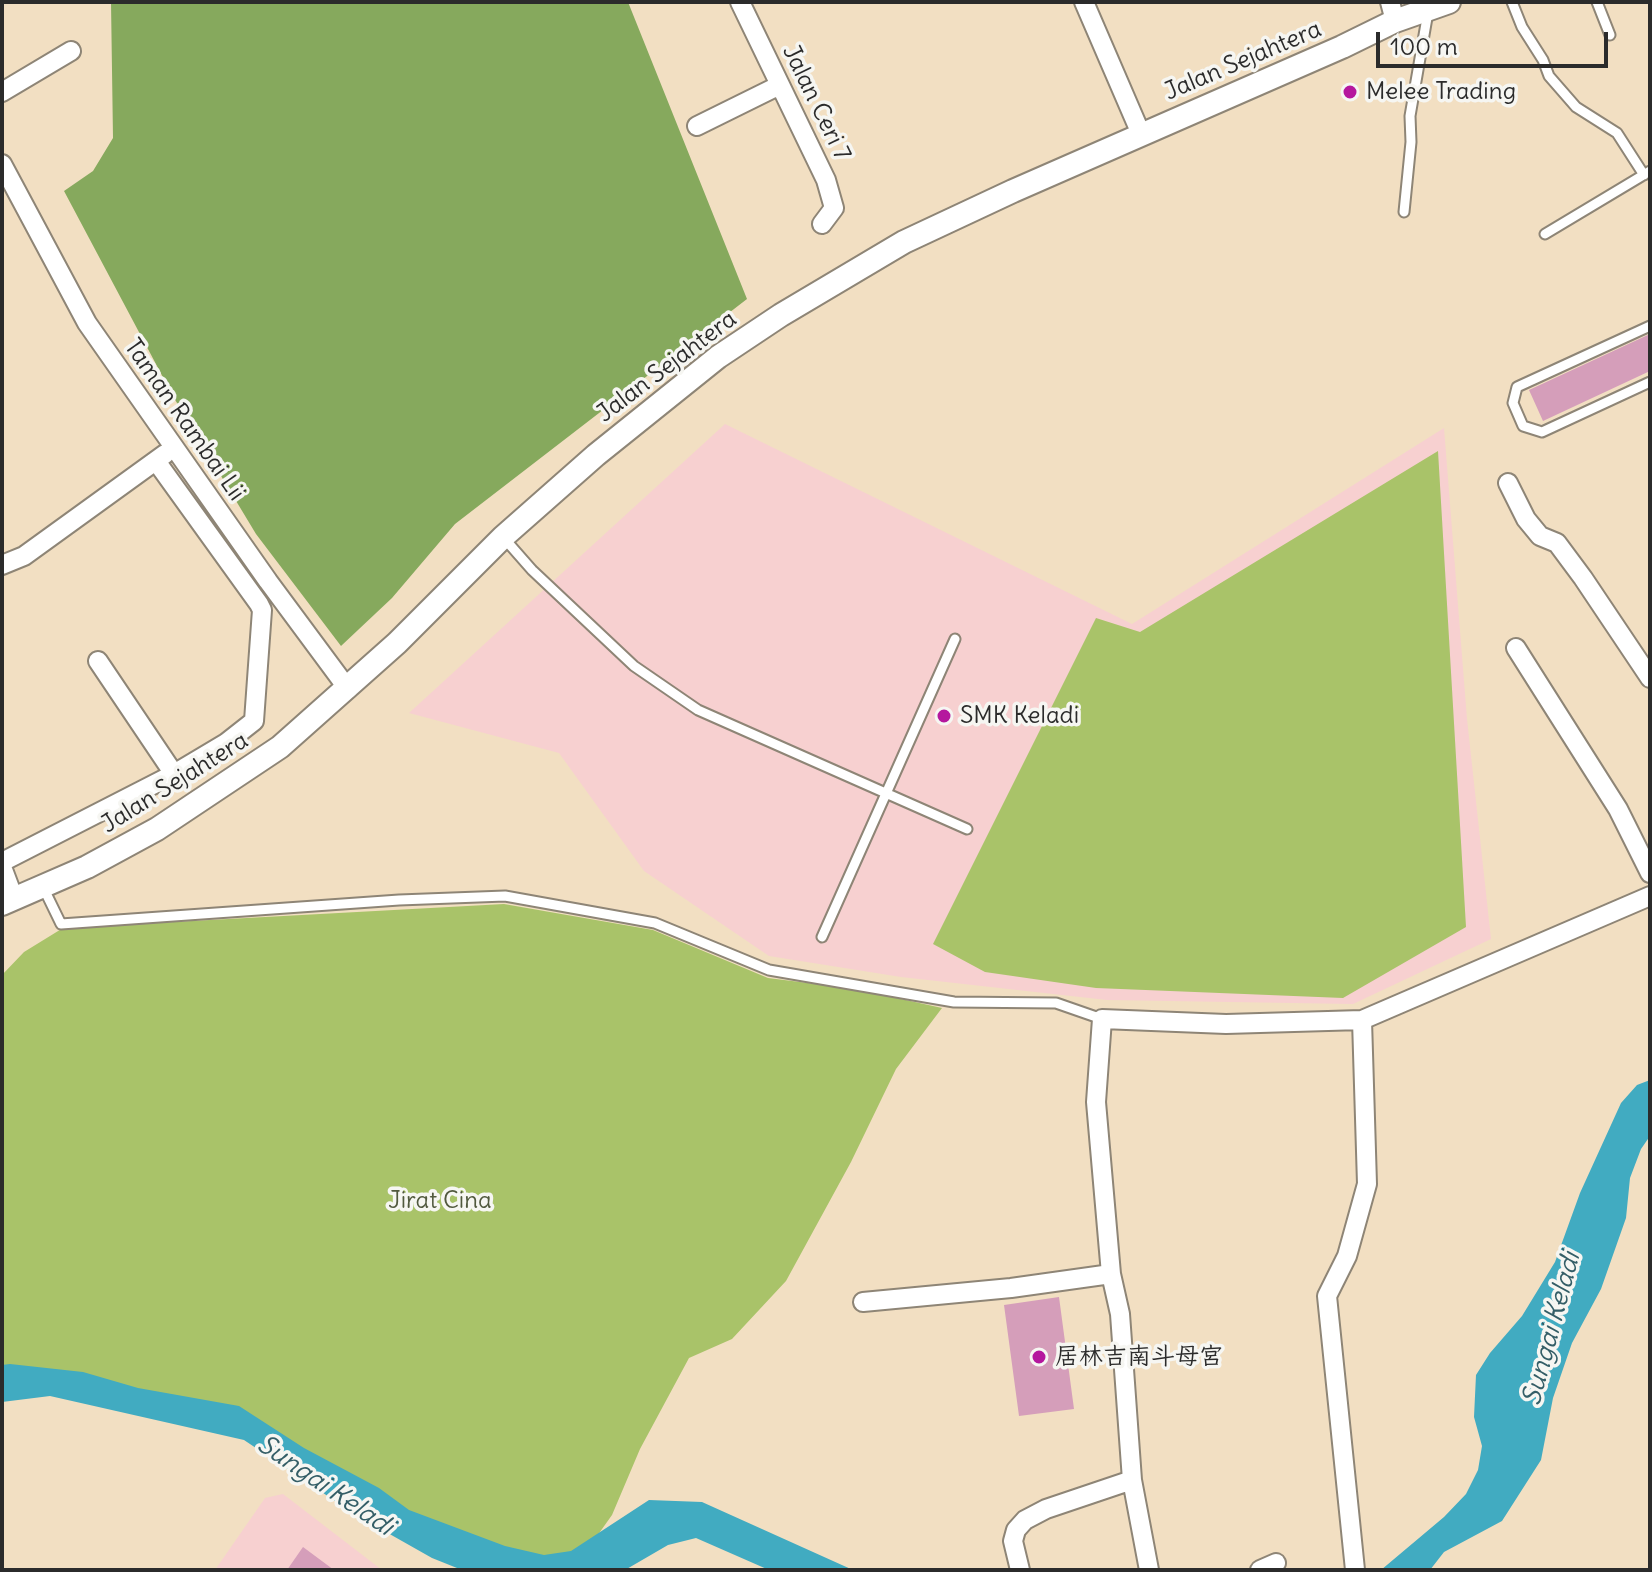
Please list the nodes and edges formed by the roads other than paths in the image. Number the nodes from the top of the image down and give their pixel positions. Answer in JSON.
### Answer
{"nodes":[{"id":1,"x":740,"y":2,"type":"edge"},
{"id":2,"x":1084,"y":2,"type":"edge"},
{"id":3,"x":1512,"y":2,"type":"edge"},
{"id":4,"x":1597,"y":2,"type":"edge"},
{"id":5,"x":1438,"y":6,"type":"edge"},
{"id":6,"x":1392,"y":11,"type":"edge"},
{"id":7,"x":1610,"y":35,"type":"dead end"},
{"id":8,"x":71,"y":51,"type":"dead end"},
{"id":9,"x":780,"y":85,"type":"junction"},
{"id":10,"x":2,"y":92,"type":"edge"},
{"id":11,"x":697,"y":126,"type":"dead end"},
{"id":12,"x":1141,"y":134,"type":"junction"},
{"id":13,"x":2,"y":164,"type":"edge"},
{"id":14,"x":1647,"y":173,"type":"edge"},
{"id":15,"x":1404,"y":212,"type":"dead end"},
{"id":16,"x":822,"y":224,"type":"dead end"},
{"id":17,"x":1545,"y":234,"type":"dead end"},
{"id":18,"x":1650,"y":326,"type":"edge"},
{"id":19,"x":1650,"y":382,"type":"edge"},
{"id":20,"x":175,"y":447,"type":"junction"},
{"id":21,"x":156,"y":461,"type":"junction"},
{"id":22,"x":1508,"y":483,"type":"dead end"},
{"id":23,"x":503,"y":537,"type":"junction"},
{"id":24,"x":2,"y":565,"type":"edge"},
{"id":25,"x":955,"y":639,"type":"dead end"},
{"id":26,"x":1516,"y":648,"type":"dead end"},
{"id":27,"x":98,"y":661,"type":"dead end"},
{"id":28,"x":1650,"y":678,"type":"edge"},
{"id":29,"x":348,"y":689,"type":"junction"},
{"id":30,"x":174,"y":774,"type":"junction"},
{"id":31,"x":887,"y":794,"type":"junction"},
{"id":32,"x":967,"y":829,"type":"dead end"},
{"id":33,"x":2,"y":865,"type":"edge"},
{"id":34,"x":1650,"y":873,"type":"edge"},
{"id":35,"x":43,"y":887,"type":"junction"},
{"id":36,"x":1650,"y":896,"type":"edge"},
{"id":37,"x":8,"y":902,"type":"edge"},
{"id":38,"x":822,"y":937,"type":"dead end"},
{"id":39,"x":1102,"y":1019,"type":"junction"},
{"id":40,"x":1362,"y":1020,"type":"junction"},
{"id":41,"x":1111,"y":1274,"type":"junction"},
{"id":42,"x":863,"y":1302,"type":"dead end"},
{"id":43,"x":1132,"y":1480,"type":"junction"},
{"id":44,"x":1020,"y":1570,"type":"edge"},
{"id":45,"x":1149,"y":1570,"type":"edge"},
{"id":46,"x":1355,"y":1570,"type":"edge"}],
"edges":[{"from":1,"to":9,"type":"street","name":"Jalan Ceri 7"},
{"from":2,"to":12,"type":"street"},
{"from":3,"to":14,"type":"lane"},
{"from":4,"to":7,"type":"lane"},
{"from":5,"to":6,"type":"street","name":"Jalan Sejahtera"},
{"from":5,"to":15,"type":"lane"},
{"from":6,"to":12,"type":"street","name":"Jalan Sejahtera"},
{"from":8,"to":10,"type":"street"},
{"from":9,"to":11,"type":"street"},
{"from":9,"to":16,"type":"street","name":"Jalan Ceri 7"},
{"from":12,"to":23,"type":"street","name":"Jalan Sejahtera"},
{"from":13,"to":20,"type":"street","name":"Taman Rambai Lii"},
{"from":14,"to":17,"type":"lane"},
{"from":18,"to":19,"type":"lane"},
{"from":20,"to":21,"type":"street"},
{"from":20,"to":29,"type":"street","name":"Taman Rambai Lii"},
{"from":21,"to":24,"type":"street"},
{"from":21,"to":30,"type":"street"},
{"from":22,"to":28,"type":"street"},
{"from":23,"to":29,"type":"street","name":"Jalan Sejahtera"},
{"from":23,"to":31,"type":"lane"},
{"from":25,"to":31,"type":"lane"},
{"from":26,"to":34,"type":"street"},
{"from":27,"to":30,"type":"street"},
{"from":29,"to":35,"type":"street","name":"Jalan Sejahtera"},
{"from":30,"to":33,"type":"street"},
{"from":31,"to":32,"type":"lane"},
{"from":31,"to":38,"type":"lane"},
{"from":33,"to":37,"type":"street"},
{"from":35,"to":37,"type":"street","name":"Jalan Sejahtera"},
{"from":35,"to":39,"type":"lane"},
{"from":36,"to":40,"type":"street"},
{"from":39,"to":40,"type":"street"},
{"from":39,"to":41,"type":"street"},
{"from":40,"to":46,"type":"street"},
{"from":41,"to":42,"type":"street"},
{"from":41,"to":43,"type":"street"},
{"from":43,"to":44,"type":"street"},
{"from":43,"to":45,"type":"street"}]}
